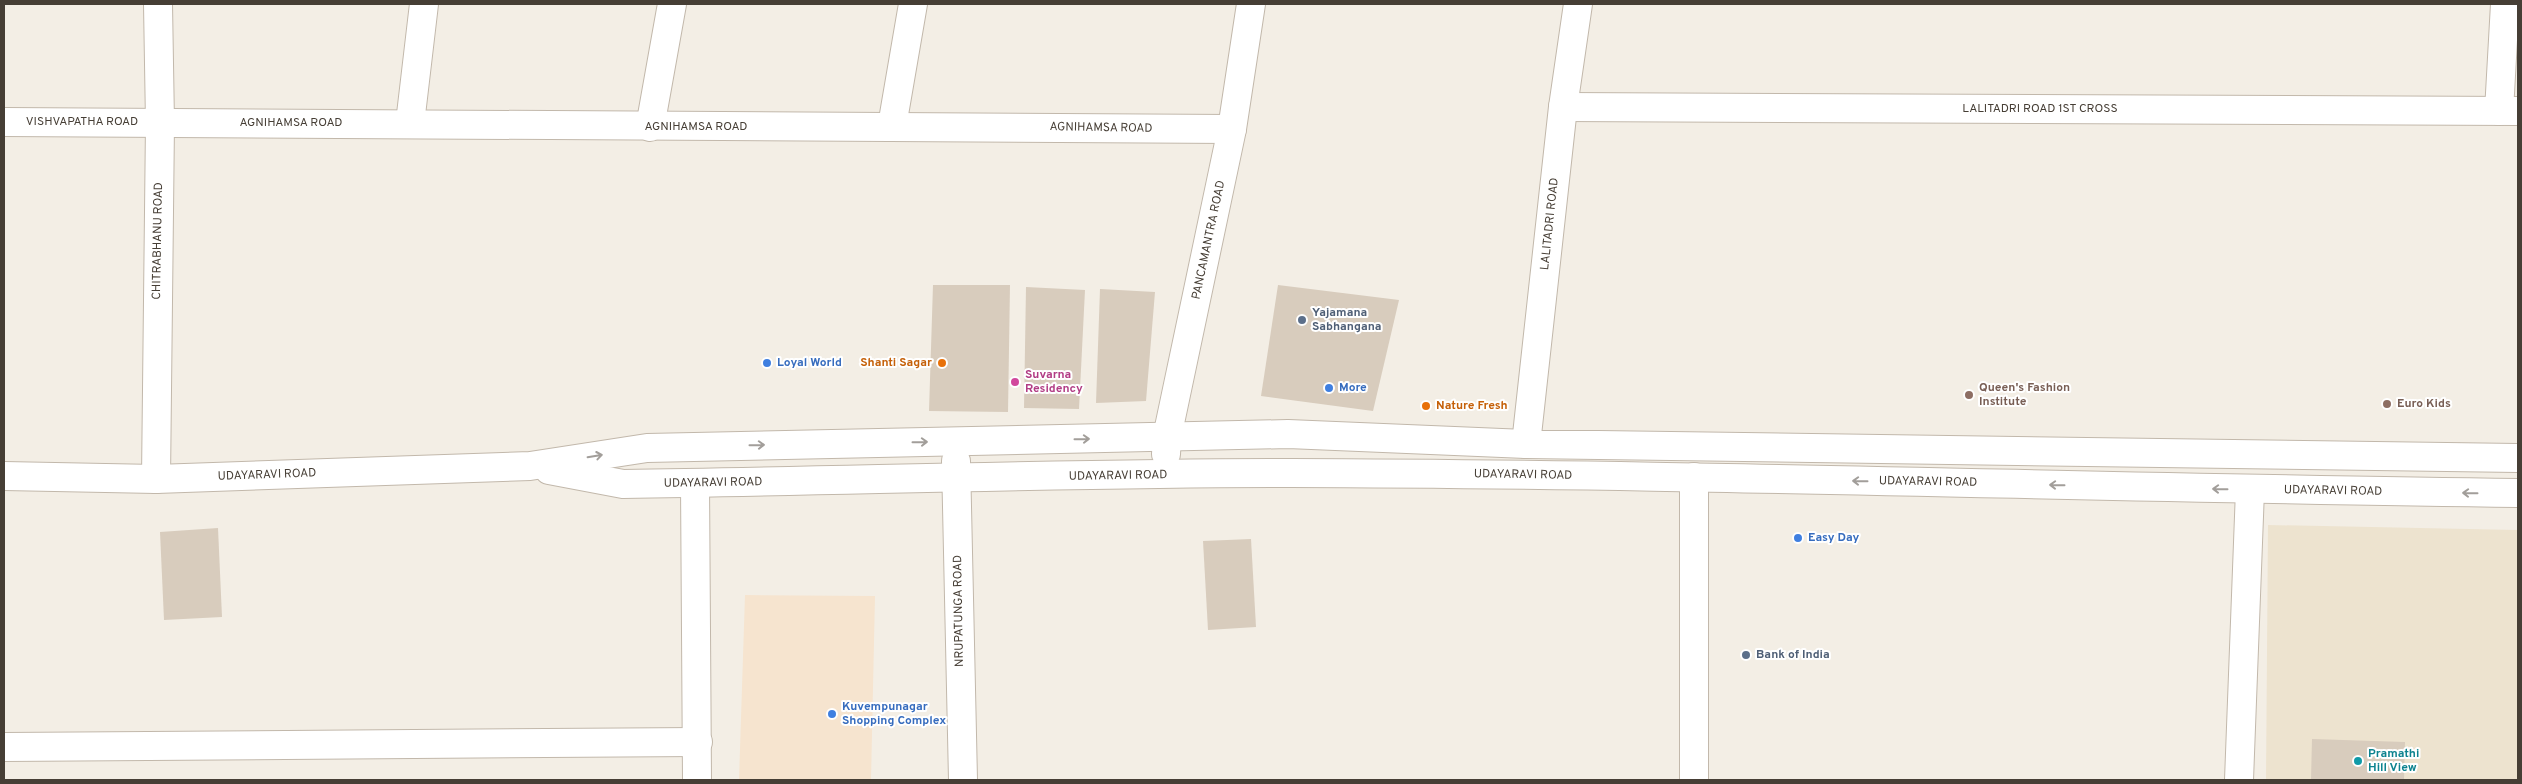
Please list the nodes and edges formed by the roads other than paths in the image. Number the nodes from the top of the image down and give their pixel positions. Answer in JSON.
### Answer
{"nodes":[{"id":1,"x":158,"y":4,"type":"edge"},
{"id":2,"x":424,"y":4,"type":"edge"},
{"id":3,"x":672,"y":4,"type":"edge"},
{"id":4,"x":913,"y":4,"type":"edge"},
{"id":5,"x":1251,"y":4,"type":"edge"},
{"id":6,"x":1578,"y":4,"type":"edge"},
{"id":7,"x":2505,"y":4,"type":"edge"},
{"id":8,"x":1563,"y":106,"type":"junction"},
{"id":9,"x":2509,"y":111,"type":"edge"},
{"id":10,"x":4,"y":122,"type":"edge"},
{"id":11,"x":160,"y":123,"type":"junction"},
{"id":12,"x":410,"y":123,"type":"junction"},
{"id":13,"x":892,"y":126,"type":"junction"},
{"id":14,"x":650,"y":127,"type":"junction"},
{"id":15,"x":1232,"y":129,"type":"junction"},
{"id":16,"x":1167,"y":437,"type":"junction"},
{"id":17,"x":956,"y":442,"type":"junction"},
{"id":18,"x":1526,"y":444,"type":"junction"},
{"id":19,"x":2518,"y":458,"type":"edge"},
{"id":20,"x":530,"y":466,"type":"junction"},
{"id":21,"x":1166,"y":475,"type":"junction"},
{"id":22,"x":4,"y":476,"type":"edge"},
{"id":23,"x":1694,"y":477,"type":"junction"},
{"id":24,"x":957,"y":478,"type":"junction"},
{"id":25,"x":156,"y":479,"type":"junction"},
{"id":26,"x":695,"y":483,"type":"junction"},
{"id":27,"x":2250,"y":490,"type":"junction"},
{"id":28,"x":2518,"y":493,"type":"edge"},
{"id":29,"x":698,"y":742,"type":"junction"},
{"id":30,"x":4,"y":747,"type":"edge"},
{"id":31,"x":697,"y":780,"type":"edge"},
{"id":32,"x":963,"y":780,"type":"edge"},
{"id":33,"x":1694,"y":780,"type":"edge"},
{"id":34,"x":2239,"y":780,"type":"edge"}],
"edges":[{"from":1,"to":11,"type":"street","name":"CHITRABHANU ROAD"},
{"from":2,"to":12,"type":"street"},
{"from":3,"to":14,"type":"street"},
{"from":4,"to":13,"type":"street"},
{"from":5,"to":15,"type":"street","name":"PANCAMANTRA ROAD"},
{"from":6,"to":8,"type":"street","name":"LALITADRI ROAD"},
{"from":7,"to":9,"type":"street"},
{"from":8,"to":9,"type":"street","name":"LALITADRI ROAD 1ST CROSS"},
{"from":8,"to":18,"type":"street","name":"LALITADRI ROAD"},
{"from":10,"to":11,"type":"street","name":"VISHVAPATHA ROAD"},
{"from":11,"to":12,"type":"street","name":"AGNIHAMSA ROAD"},
{"from":11,"to":25,"type":"street","name":"CHITRABHANU ROAD"},
{"from":12,"to":14,"type":"street","name":"AGNIHAMSA ROAD"},
{"from":13,"to":14,"type":"street","name":"AGNIHAMSA ROAD"},
{"from":13,"to":15,"type":"street","name":"AGNIHAMSA ROAD"},
{"from":15,"to":16,"type":"street","name":"PANCAMANTRA ROAD"},
{"from":17,"to":16,"type":"street","name":"UDAYARAVI ROAD","one_way":true},
{"from":16,"to":18,"type":"street","name":"UDAYARAVI ROAD"},
{"from":16,"to":21,"type":"street","name":"PANCAMANTRA ROAD"},
{"from":20,"to":17,"type":"street","name":"UDAYARAVI ROAD","one_way":true},
{"from":17,"to":24,"type":"street","name":"NRUPATUNGA ROAD"},
{"from":18,"to":19,"type":"street","name":"UDAYARAVI ROAD"},
{"from":20,"to":25,"type":"street","name":"UDAYARAVI ROAD"},
{"from":20,"to":26,"type":"street","name":"UDAYARAVI ROAD"},
{"from":21,"to":23,"type":"street","name":"UDAYARAVI ROAD"},
{"from":21,"to":24,"type":"street","name":"UDAYARAVI ROAD"},
{"from":22,"to":25,"type":"street","name":"UDAYARAVI ROAD"},
{"from":27,"to":23,"type":"street","name":"UDAYARAVI ROAD","one_way":true},
{"from":23,"to":33,"type":"street"},
{"from":24,"to":26,"type":"street","name":"UDAYARAVI ROAD"},
{"from":24,"to":32,"type":"street","name":"NRUPATUNGA ROAD"},
{"from":26,"to":29,"type":"street"},
{"from":28,"to":27,"type":"street","name":"UDAYARAVI ROAD","one_way":true},
{"from":27,"to":34,"type":"street"},
{"from":29,"to":30,"type":"street"},
{"from":29,"to":31,"type":"street"}]}
